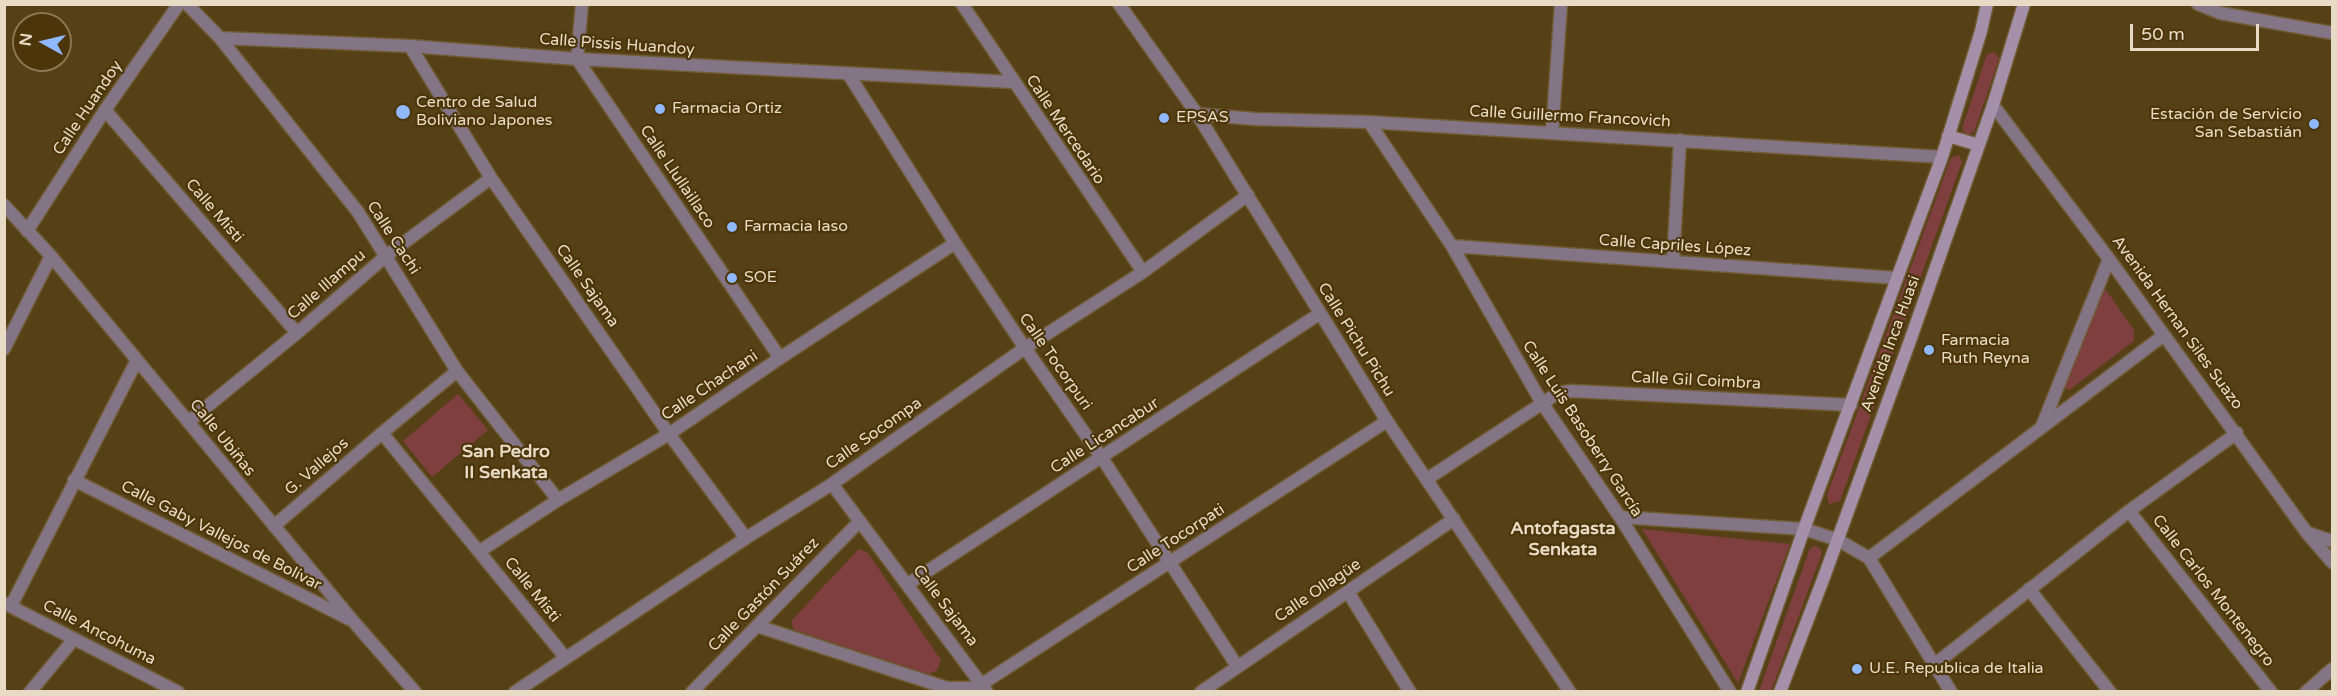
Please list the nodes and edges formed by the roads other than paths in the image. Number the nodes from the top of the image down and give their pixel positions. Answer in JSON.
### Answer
{"nodes":[{"id":1,"x":179,"y":4,"type":"edge"},
{"id":2,"x":187,"y":4,"type":"edge"},
{"id":3,"x":582,"y":4,"type":"edge"},
{"id":4,"x":962,"y":4,"type":"edge"},
{"id":5,"x":1119,"y":4,"type":"edge"},
{"id":6,"x":1561,"y":4,"type":"edge"},
{"id":7,"x":1987,"y":4,"type":"edge"},
{"id":8,"x":2024,"y":4,"type":"edge"},
{"id":9,"x":2198,"y":4,"type":"edge"},
{"id":10,"x":2332,"y":33,"type":"edge"},
{"id":11,"x":220,"y":38,"type":"junction"},
{"id":12,"x":410,"y":46,"type":"junction"},
{"id":13,"x":577,"y":59,"type":"junction"},
{"id":14,"x":849,"y":75,"type":"junction"},
{"id":15,"x":1012,"y":82,"type":"junction"},
{"id":16,"x":1993,"y":105,"type":"junction"},
{"id":17,"x":105,"y":110,"type":"junction"},
{"id":18,"x":1197,"y":114,"type":"junction"},
{"id":19,"x":1370,"y":122,"type":"junction"},
{"id":20,"x":1552,"y":133,"type":"junction"},
{"id":21,"x":1948,"y":136,"type":"junction"},
{"id":22,"x":1680,"y":140,"type":"junction"},
{"id":23,"x":1979,"y":145,"type":"junction"},
{"id":24,"x":1942,"y":157,"type":"junction"},
{"id":25,"x":491,"y":178,"type":"junction"},
{"id":26,"x":1248,"y":195,"type":"junction"},
{"id":27,"x":4,"y":205,"type":"edge"},
{"id":28,"x":27,"y":231,"type":"junction"},
{"id":29,"x":955,"y":243,"type":"junction"},
{"id":30,"x":1452,"y":246,"type":"junction"},
{"id":31,"x":51,"y":256,"type":"junction"},
{"id":32,"x":386,"y":256,"type":"junction"},
{"id":33,"x":2109,"y":259,"type":"junction"},
{"id":34,"x":1673,"y":262,"type":"junction"},
{"id":35,"x":1143,"y":272,"type":"junction"},
{"id":36,"x":1897,"y":278,"type":"junction"},
{"id":37,"x":1319,"y":314,"type":"junction"},
{"id":38,"x":297,"y":333,"type":"junction"},
{"id":39,"x":2164,"y":335,"type":"junction"},
{"id":40,"x":1025,"y":348,"type":"junction"},
{"id":41,"x":4,"y":349,"type":"edge"},
{"id":42,"x":780,"y":358,"type":"junction"},
{"id":43,"x":136,"y":360,"type":"junction"},
{"id":44,"x":457,"y":371,"type":"junction"},
{"id":45,"x":1542,"y":403,"type":"junction"},
{"id":46,"x":1851,"y":405,"type":"junction"},
{"id":47,"x":1387,"y":421,"type":"junction"},
{"id":48,"x":188,"y":422,"type":"junction"},
{"id":49,"x":2041,"y":427,"type":"junction"},
{"id":50,"x":382,"y":433,"type":"junction"},
{"id":51,"x":2237,"y":433,"type":"junction"},
{"id":52,"x":669,"y":434,"type":"junction"},
{"id":53,"x":1102,"y":458,"type":"junction"},
{"id":54,"x":1427,"y":479,"type":"junction"},
{"id":55,"x":74,"y":480,"type":"junction"},
{"id":56,"x":832,"y":484,"type":"junction"},
{"id":57,"x":558,"y":500,"type":"junction"},
{"id":58,"x":2129,"y":511,"type":"junction"},
{"id":59,"x":1620,"y":517,"type":"junction"},
{"id":60,"x":1454,"y":519,"type":"junction"},
{"id":61,"x":860,"y":521,"type":"junction"},
{"id":62,"x":274,"y":526,"type":"junction"},
{"id":63,"x":1804,"y":528,"type":"junction"},
{"id":64,"x":2307,"y":532,"type":"junction"},
{"id":65,"x":746,"y":538,"type":"junction"},
{"id":66,"x":1838,"y":540,"type":"junction"},
{"id":67,"x":2332,"y":541,"type":"edge"},
{"id":68,"x":480,"y":551,"type":"junction"},
{"id":69,"x":1869,"y":558,"type":"junction"},
{"id":70,"x":2332,"y":562,"type":"edge"},
{"id":71,"x":1169,"y":563,"type":"junction"},
{"id":72,"x":908,"y":584,"type":"junction"},
{"id":73,"x":2030,"y":589,"type":"junction"},
{"id":74,"x":1348,"y":591,"type":"junction"},
{"id":75,"x":8,"y":605,"type":"edge"},
{"id":76,"x":353,"y":621,"type":"junction"},
{"id":77,"x":757,"y":626,"type":"junction"},
{"id":78,"x":74,"y":639,"type":"junction"},
{"id":79,"x":565,"y":657,"type":"junction"},
{"id":80,"x":1934,"y":665,"type":"junction"},
{"id":81,"x":1237,"y":666,"type":"junction"},
{"id":82,"x":2332,"y":669,"type":"edge"},
{"id":83,"x":985,"y":688,"type":"edge"},
{"id":84,"x":30,"y":692,"type":"edge"},
{"id":85,"x":178,"y":692,"type":"edge"},
{"id":86,"x":415,"y":692,"type":"edge"},
{"id":87,"x":515,"y":692,"type":"edge"},
{"id":88,"x":692,"y":692,"type":"edge"},
{"id":89,"x":1201,"y":692,"type":"edge"},
{"id":90,"x":1410,"y":692,"type":"edge"},
{"id":91,"x":1570,"y":692,"type":"edge"},
{"id":92,"x":1731,"y":692,"type":"edge"},
{"id":93,"x":1747,"y":692,"type":"edge"},
{"id":94,"x":1780,"y":692,"type":"edge"},
{"id":95,"x":1951,"y":692,"type":"edge"},
{"id":96,"x":2110,"y":692,"type":"edge"},
{"id":97,"x":2271,"y":692,"type":"edge"},
{"id":98,"x":2306,"y":692,"type":"edge"}],
"edges":[{"from":1,"to":17,"type":"street","name":"Calle Huandoy"},
{"from":2,"to":11,"type":"street","name":"Calle Cachi"},
{"from":3,"to":13,"type":"street"},
{"from":4,"to":15,"type":"street","name":"Calle Mercedario"},
{"from":5,"to":18,"type":"street","name":"Calle Pichu Pichu"},
{"from":6,"to":20,"type":"street"},
{"from":7,"to":21,"type":"street","name":"Avenida Inca Huasi"},
{"from":8,"to":16,"type":"street","name":"Avenida Inca Huasi"},
{"from":9,"to":10,"type":"street"},
{"from":11,"to":12,"type":"street","name":"Calle Pissis Huandoy"},
{"from":11,"to":32,"type":"street","name":"Calle Cachi"},
{"from":12,"to":13,"type":"street","name":"Calle Pissis Huandoy"},
{"from":12,"to":25,"type":"street","name":"Calle Sajama"},
{"from":13,"to":14,"type":"street","name":"Calle Pissis Huandoy"},
{"from":13,"to":42,"type":"street","name":"Calle Llullaillaco"},
{"from":14,"to":15,"type":"street","name":"Calle Pissis Huandoy"},
{"from":14,"to":29,"type":"street","name":"Calle Tocorpuri"},
{"from":15,"to":35,"type":"street","name":"Calle Mercedario"},
{"from":16,"to":23,"type":"street","name":"Avenida Inca Huasi"},
{"from":16,"to":33,"type":"street","name":"Avenida Hernan Siles Suazo"},
{"from":17,"to":28,"type":"street","name":"Calle Huandoy"},
{"from":17,"to":38,"type":"street","name":"Calle Misti"},
{"from":18,"to":19,"type":"street","name":"Calle Guillermo Francovich"},
{"from":18,"to":26,"type":"street","name":"Calle Pichu Pichu"},
{"from":19,"to":20,"type":"street","name":"Calle Guillermo Francovich"},
{"from":19,"to":30,"type":"street","name":"Calle Luis Basoberry García"},
{"from":20,"to":22,"type":"street","name":"Calle Guillermo Francovich"},
{"from":21,"to":23,"type":"street"},
{"from":21,"to":24,"type":"street","name":"Avenida Inca Huasi"},
{"from":22,"to":24,"type":"street","name":"Calle Guillermo Francovich"},
{"from":22,"to":34,"type":"street"},
{"from":23,"to":66,"type":"street","name":"Avenida Inca Huasi"},
{"from":24,"to":36,"type":"street","name":"Avenida Inca Huasi"},
{"from":25,"to":32,"type":"street","name":"Calle Illampu"},
{"from":25,"to":52,"type":"street","name":"Calle Sajama"},
{"from":26,"to":35,"type":"street","name":"Calle Socompa"},
{"from":26,"to":37,"type":"street","name":"Calle Pichu Pichu"},
{"from":27,"to":28,"type":"street","name":"Calle Ubiñas"},
{"from":28,"to":31,"type":"street","name":"Calle Ubiñas"},
{"from":29,"to":40,"type":"street","name":"Calle Tocorpuri"},
{"from":29,"to":42,"type":"street","name":"Calle Chachani"},
{"from":30,"to":34,"type":"street","name":"Calle Capriles López"},
{"from":30,"to":45,"type":"street","name":"Calle Luis Basoberry García"},
{"from":31,"to":41,"type":"street"},
{"from":31,"to":43,"type":"street","name":"Calle Ubiñas"},
{"from":32,"to":38,"type":"street","name":"Calle Illampu"},
{"from":32,"to":44,"type":"street","name":"Calle Cachi"},
{"from":33,"to":39,"type":"street","name":"Avenida Hernan Siles Suazo"},
{"from":33,"to":49,"type":"street"},
{"from":34,"to":36,"type":"street","name":"Calle Capriles López"},
{"from":35,"to":40,"type":"street","name":"Calle Socompa"},
{"from":36,"to":46,"type":"street","name":"Avenida Inca Huasi"},
{"from":37,"to":47,"type":"street","name":"Calle Pichu Pichu"},
{"from":37,"to":53,"type":"street","name":"Calle Licancabur"},
{"from":38,"to":48,"type":"street","name":"Calle Illampu"},
{"from":39,"to":49,"type":"street"},
{"from":39,"to":51,"type":"street","name":"Avenida Hernan Siles Suazo"},
{"from":40,"to":53,"type":"street","name":"Calle Tocorpuri"},
{"from":40,"to":56,"type":"street","name":"Calle Socompa"},
{"from":42,"to":52,"type":"street","name":"Calle Chachani"},
{"from":43,"to":48,"type":"street","name":"Calle Ubiñas"},
{"from":43,"to":55,"type":"street"},
{"from":44,"to":50,"type":"street","name":"G. Vallejos"},
{"from":44,"to":57,"type":"street","name":"Calle Cachi"},
{"from":45,"to":46,"type":"street","name":"Calle Gil Coimbra"},
{"from":45,"to":54,"type":"street","name":"Calle Gil Coimbra"},
{"from":45,"to":59,"type":"street","name":"Calle Luis Basoberry García"},
{"from":46,"to":63,"type":"street","name":"Avenida Inca Huasi"},
{"from":47,"to":54,"type":"street","name":"Calle Pichu Pichu"},
{"from":47,"to":71,"type":"street","name":"Calle Tocorpati"},
{"from":48,"to":62,"type":"street","name":"Calle Ubiñas"},
{"from":49,"to":69,"type":"street"},
{"from":50,"to":62,"type":"street","name":"G. Vallejos"},
{"from":50,"to":68,"type":"street","name":"Calle Misti"},
{"from":51,"to":58,"type":"street"},
{"from":51,"to":64,"type":"street","name":"Avenida Hernan Siles Suazo"},
{"from":52,"to":57,"type":"street","name":"Calle Chachani"},
{"from":52,"to":65,"type":"street","name":"Calle Sajama"},
{"from":53,"to":71,"type":"street","name":"Calle Tocorpuri"},
{"from":53,"to":72,"type":"street","name":"Calle Licancabur"},
{"from":54,"to":60,"type":"street","name":"Calle Pichu Pichu"},
{"from":55,"to":75,"type":"street"},
{"from":55,"to":76,"type":"street","name":"Calle Gaby Vallejos de Bolívar"},
{"from":56,"to":61,"type":"street","name":"Calle Sajama"},
{"from":56,"to":65,"type":"street","name":"Calle Socompa"},
{"from":57,"to":68,"type":"street","name":"Calle Chachani"},
{"from":58,"to":73,"type":"street"},
{"from":58,"to":97,"type":"street","name":"Calle Carlos Montenegro"},
{"from":59,"to":63,"type":"street"},
{"from":59,"to":92,"type":"street","name":"Calle Luis Basoberry García"},
{"from":60,"to":74,"type":"street","name":"Calle Ollagüe"},
{"from":60,"to":91,"type":"street","name":"Calle Pichu Pichu"},
{"from":61,"to":72,"type":"street","name":"Calle Sajama"},
{"from":61,"to":77,"type":"street","name":"Calle Gastón Suárez"},
{"from":62,"to":76,"type":"street","name":"Calle Ubiñas"},
{"from":63,"to":66,"type":"street"},
{"from":63,"to":93,"type":"street","name":"Avenida Inca Huasi"},
{"from":64,"to":67,"type":"street"},
{"from":64,"to":70,"type":"street","name":"Avenida Hernan Siles Suazo"},
{"from":65,"to":79,"type":"street","name":"Calle Socompa"},
{"from":66,"to":69,"type":"street"},
{"from":66,"to":94,"type":"street","name":"Avenida Inca Huasi"},
{"from":68,"to":79,"type":"street","name":"Calle Misti"},
{"from":69,"to":80,"type":"street"},
{"from":71,"to":81,"type":"street","name":"Calle Tocorpuri"},
{"from":71,"to":83,"type":"street","name":"Calle Tocorpati"},
{"from":72,"to":83,"type":"street","name":"Calle Sajama"},
{"from":73,"to":80,"type":"street"},
{"from":73,"to":96,"type":"street"},
{"from":74,"to":81,"type":"street","name":"Calle Ollagüe"},
{"from":74,"to":90,"type":"street"},
{"from":75,"to":78,"type":"street","name":"Calle Ancohuma"},
{"from":76,"to":86,"type":"street","name":"Calle Ubiñas"},
{"from":77,"to":83,"type":"street"},
{"from":77,"to":88,"type":"street","name":"Calle Gastón Suárez"},
{"from":78,"to":84,"type":"street"},
{"from":78,"to":85,"type":"street","name":"Calle Ancohuma"},
{"from":79,"to":87,"type":"street","name":"Calle Socompa"},
{"from":80,"to":95,"type":"street"},
{"from":81,"to":89,"type":"street","name":"Calle Ollagüe"},
{"from":82,"to":98,"type":"street"}]}
